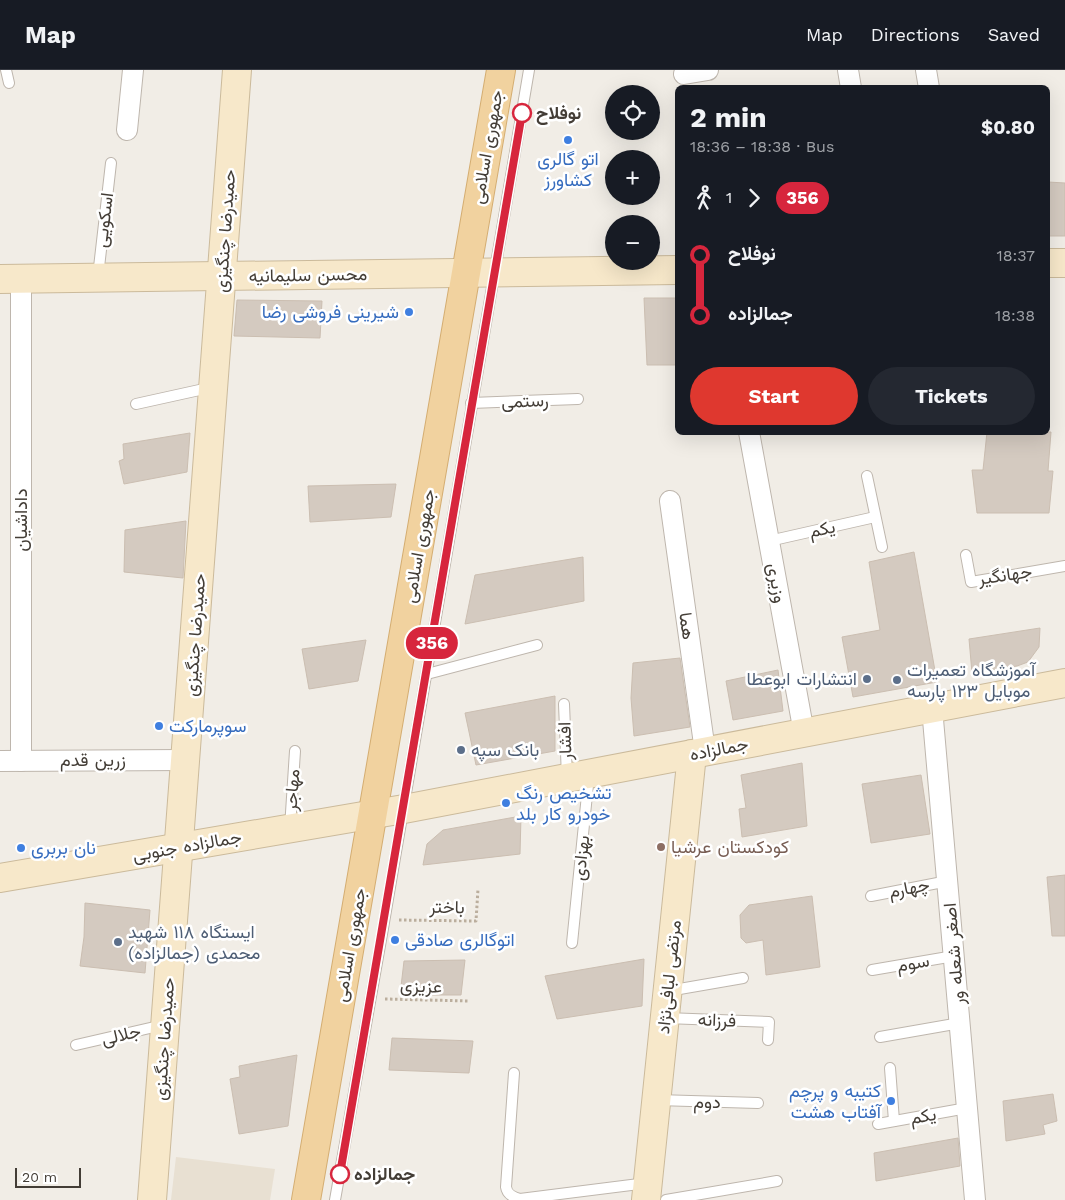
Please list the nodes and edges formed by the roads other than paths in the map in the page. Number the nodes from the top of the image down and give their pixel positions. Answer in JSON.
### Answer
{"nodes":[{"id":1,"x":6,"y":70,"type":"edge"},
{"id":2,"x":133,"y":70,"type":"edge"},
{"id":3,"x":237,"y":70,"type":"edge"},
{"id":4,"x":500,"y":70,"type":"edge"},
{"id":5,"x":529,"y":70,"type":"edge"},
{"id":6,"x":708,"y":70,"type":"edge"},
{"id":7,"x":848,"y":70,"type":"edge"},
{"id":8,"x":926,"y":70,"type":"edge"},
{"id":9,"x":685,"y":77,"type":"edge"},
{"id":10,"x":8,"y":83,"type":"dead end"},
{"id":11,"x":850,"y":85,"type":"edge"},
{"id":12,"x":928,"y":85,"type":"edge"},
{"id":13,"x":127,"y":130,"type":"dead end"},
{"id":14,"x":111,"y":163,"type":"dead end"},
{"id":15,"x":1050,"y":263,"type":"edge"},
{"id":16,"x":1065,"y":263,"type":"edge"},
{"id":17,"x":675,"y":270,"type":"edge"},
{"id":18,"x":494,"y":273,"type":"junction"},
{"id":19,"x":466,"y":274,"type":"junction"},
{"id":20,"x":222,"y":276,"type":"junction"},
{"id":21,"x":98,"y":278,"type":"junction"},
{"id":22,"x":10,"y":279,"type":"edge"},
{"id":23,"x":213,"y":386,"type":"junction"},
{"id":24,"x":578,"y":399,"type":"dead end"},
{"id":25,"x":471,"y":403,"type":"junction"},
{"id":26,"x":136,"y":404,"type":"dead end"},
{"id":27,"x":750,"y":435,"type":"edge"},
{"id":28,"x":867,"y":476,"type":"dead end"},
{"id":29,"x":670,"y":501,"type":"dead end"},
{"id":30,"x":875,"y":517,"type":"junction"},
{"id":31,"x":769,"y":541,"type":"junction"},
{"id":32,"x":882,"y":547,"type":"dead end"},
{"id":33,"x":966,"y":555,"type":"dead end"},
{"id":34,"x":1065,"y":566,"type":"edge"},
{"id":35,"x":537,"y":645,"type":"dead end"},
{"id":36,"x":427,"y":674,"type":"junction"},
{"id":37,"x":1065,"y":683,"type":"edge"},
{"id":38,"x":564,"y":704,"type":"dead end"},
{"id":39,"x":932,"y":708,"type":"junction"},
{"id":40,"x":804,"y":732,"type":"junction"},
{"id":41,"x":295,"y":750,"type":"dead end"},
{"id":42,"x":698,"y":753,"type":"junction"},
{"id":43,"x":185,"y":760,"type":"junction"},
{"id":44,"x":0,"y":761,"type":"edge"},
{"id":45,"x":21,"y":761,"type":"junction"},
{"id":46,"x":578,"y":776,"type":"junction"},
{"id":47,"x":404,"y":809,"type":"junction"},
{"id":48,"x":373,"y":814,"type":"junction"},
{"id":49,"x":290,"y":829,"type":"junction"},
{"id":50,"x":178,"y":848,"type":"junction"},
{"id":51,"x":0,"y":878,"type":"edge"},
{"id":52,"x":948,"y":881,"type":"junction"},
{"id":53,"x":872,"y":896,"type":"dead end"},
{"id":54,"x":572,"y":943,"type":"dead end"},
{"id":55,"x":954,"y":956,"type":"junction"},
{"id":56,"x":872,"y":970,"type":"dead end"},
{"id":57,"x":743,"y":978,"type":"dead end"},
{"id":58,"x":666,"y":1005,"type":"junction"},
{"id":59,"x":960,"y":1023,"type":"junction"},
{"id":60,"x":165,"y":1024,"type":"junction"},
{"id":61,"x":880,"y":1037,"type":"dead end"},
{"id":62,"x":768,"y":1040,"type":"dead end"},
{"id":63,"x":76,"y":1045,"type":"dead end"},
{"id":64,"x":890,"y":1068,"type":"dead end"},
{"id":65,"x":514,"y":1074,"type":"dead end"},
{"id":66,"x":656,"y":1100,"type":"junction"},
{"id":67,"x":758,"y":1103,"type":"dead end"},
{"id":68,"x":967,"y":1108,"type":"junction"},
{"id":69,"x":894,"y":1121,"type":"junction"},
{"id":70,"x":878,"y":1124,"type":"dead end"},
{"id":71,"x":777,"y":1181,"type":"dead end"},
{"id":72,"x":653,"y":1194,"type":"edge"},
{"id":73,"x":152,"y":1200,"type":"edge"},
{"id":74,"x":306,"y":1200,"type":"edge"},
{"id":75,"x":335,"y":1200,"type":"edge"},
{"id":76,"x":975,"y":1200,"type":"edge"}],
"edges":[{"from":1,"to":10,"type":"lane"},
{"from":2,"to":13,"type":"street"},
{"from":3,"to":20,"type":"street","name":"حمیدرضا چنگیزی"},
{"from":4,"to":19,"type":"main road","name":"جمهوری اسلامی"},
{"from":5,"to":18,"type":"lane"},
{"from":6,"to":9,"type":"street"},
{"from":7,"to":11,"type":"street"},
{"from":8,"to":12,"type":"street"},
{"from":14,"to":21,"type":"lane","name":"اسکویی"},
{"from":15,"to":16,"type":"street"},
{"from":17,"to":18,"type":"street","name":"محسن سلیمانیه"},
{"from":18,"to":19,"type":"street","name":"محسن سلیمانیه"},
{"from":18,"to":25,"type":"lane"},
{"from":19,"to":20,"type":"street","name":"محسن سلیمانیه"},
{"from":19,"to":48,"type":"main road","name":"جمهوری اسلامی"},
{"from":20,"to":21,"type":"street","name":"محسن سلیمانیه"},
{"from":20,"to":23,"type":"street","name":"حمیدرضا چنگیزی"},
{"from":21,"to":22,"type":"street","name":"محسن سلیمانیه"},
{"from":22,"to":45,"type":"street","name":"داداشیان"},
{"from":23,"to":26,"type":"lane"},
{"from":23,"to":43,"type":"street","name":"حمیدرضا چنگیزی"},
{"from":24,"to":25,"type":"lane","name":"رستمی"},
{"from":25,"to":36,"type":"lane"},
{"from":27,"to":31,"type":"street","name":"وزیری"},
{"from":28,"to":30,"type":"lane"},
{"from":29,"to":42,"type":"street","name":"هما"},
{"from":30,"to":31,"type":"lane","name":"یکم"},
{"from":30,"to":32,"type":"lane"},
{"from":31,"to":40,"type":"street","name":"وزیری"},
{"from":33,"to":34,"type":"lane","name":"جهانگیر"},
{"from":35,"to":36,"type":"lane"},
{"from":36,"to":47,"type":"lane"},
{"from":37,"to":39,"type":"street","name":"جمالزاده"},
{"from":38,"to":46,"type":"lane","name":"افشار"},
{"from":39,"to":40,"type":"street","name":"جمالزاده"},
{"from":39,"to":52,"type":"street","name":"اصغر شعله ور"},
{"from":40,"to":42,"type":"street","name":"جمالزاده"},
{"from":41,"to":49,"type":"lane","name":"مهاجر"},
{"from":42,"to":46,"type":"street","name":"جمالزاده"},
{"from":42,"to":58,"type":"street","name":"مرتضی لبافی‌نژاد"},
{"from":43,"to":45,"type":"street","name":"زرین قدم"},
{"from":43,"to":50,"type":"street","name":"حمیدرضا چنگیزی"},
{"from":44,"to":45,"type":"street","name":"زرین قدم"},
{"from":46,"to":47,"type":"street","name":"جمالزاده"},
{"from":46,"to":54,"type":"lane","name":"بهزادی"},
{"from":47,"to":48,"type":"street","name":"جمالزاده"},
{"from":47,"to":75,"type":"lane"},
{"from":48,"to":49,"type":"street","name":"جمالزاده جنوبی"},
{"from":48,"to":74,"type":"main road","name":"جمهوری اسلامی"},
{"from":49,"to":50,"type":"street","name":"جمالزاده جنوبی"},
{"from":50,"to":51,"type":"street","name":"جمالزاده جنوبی"},
{"from":50,"to":60,"type":"street","name":"حمیدرضا چنگیزی"},
{"from":52,"to":53,"type":"lane","name":"چهارم"},
{"from":52,"to":55,"type":"street","name":"اصغر شعله ور"},
{"from":55,"to":56,"type":"lane","name":"سوم"},
{"from":55,"to":59,"type":"street","name":"اصغر شعله ور"},
{"from":57,"to":58,"type":"lane"},
{"from":58,"to":62,"type":"lane","name":"فرزانه"},
{"from":58,"to":66,"type":"street","name":"مرتضی لبافی‌نژاد"},
{"from":59,"to":61,"type":"lane"},
{"from":59,"to":68,"type":"street","name":"اصغر شعله ور"},
{"from":60,"to":63,"type":"lane","name":"جلالی"},
{"from":60,"to":73,"type":"street","name":"حمیدرضا چنگیزی"},
{"from":64,"to":69,"type":"lane"},
{"from":65,"to":72,"type":"lane"},
{"from":66,"to":67,"type":"lane","name":"دوم"},
{"from":66,"to":72,"type":"street","name":"مرتضی لبافی‌نژاد"},
{"from":68,"to":69,"type":"lane","name":"یکم"},
{"from":68,"to":76,"type":"street","name":"اصغر شعله ور"},
{"from":69,"to":70,"type":"lane","name":"یکم"},
{"from":71,"to":72,"type":"lane"}]}
